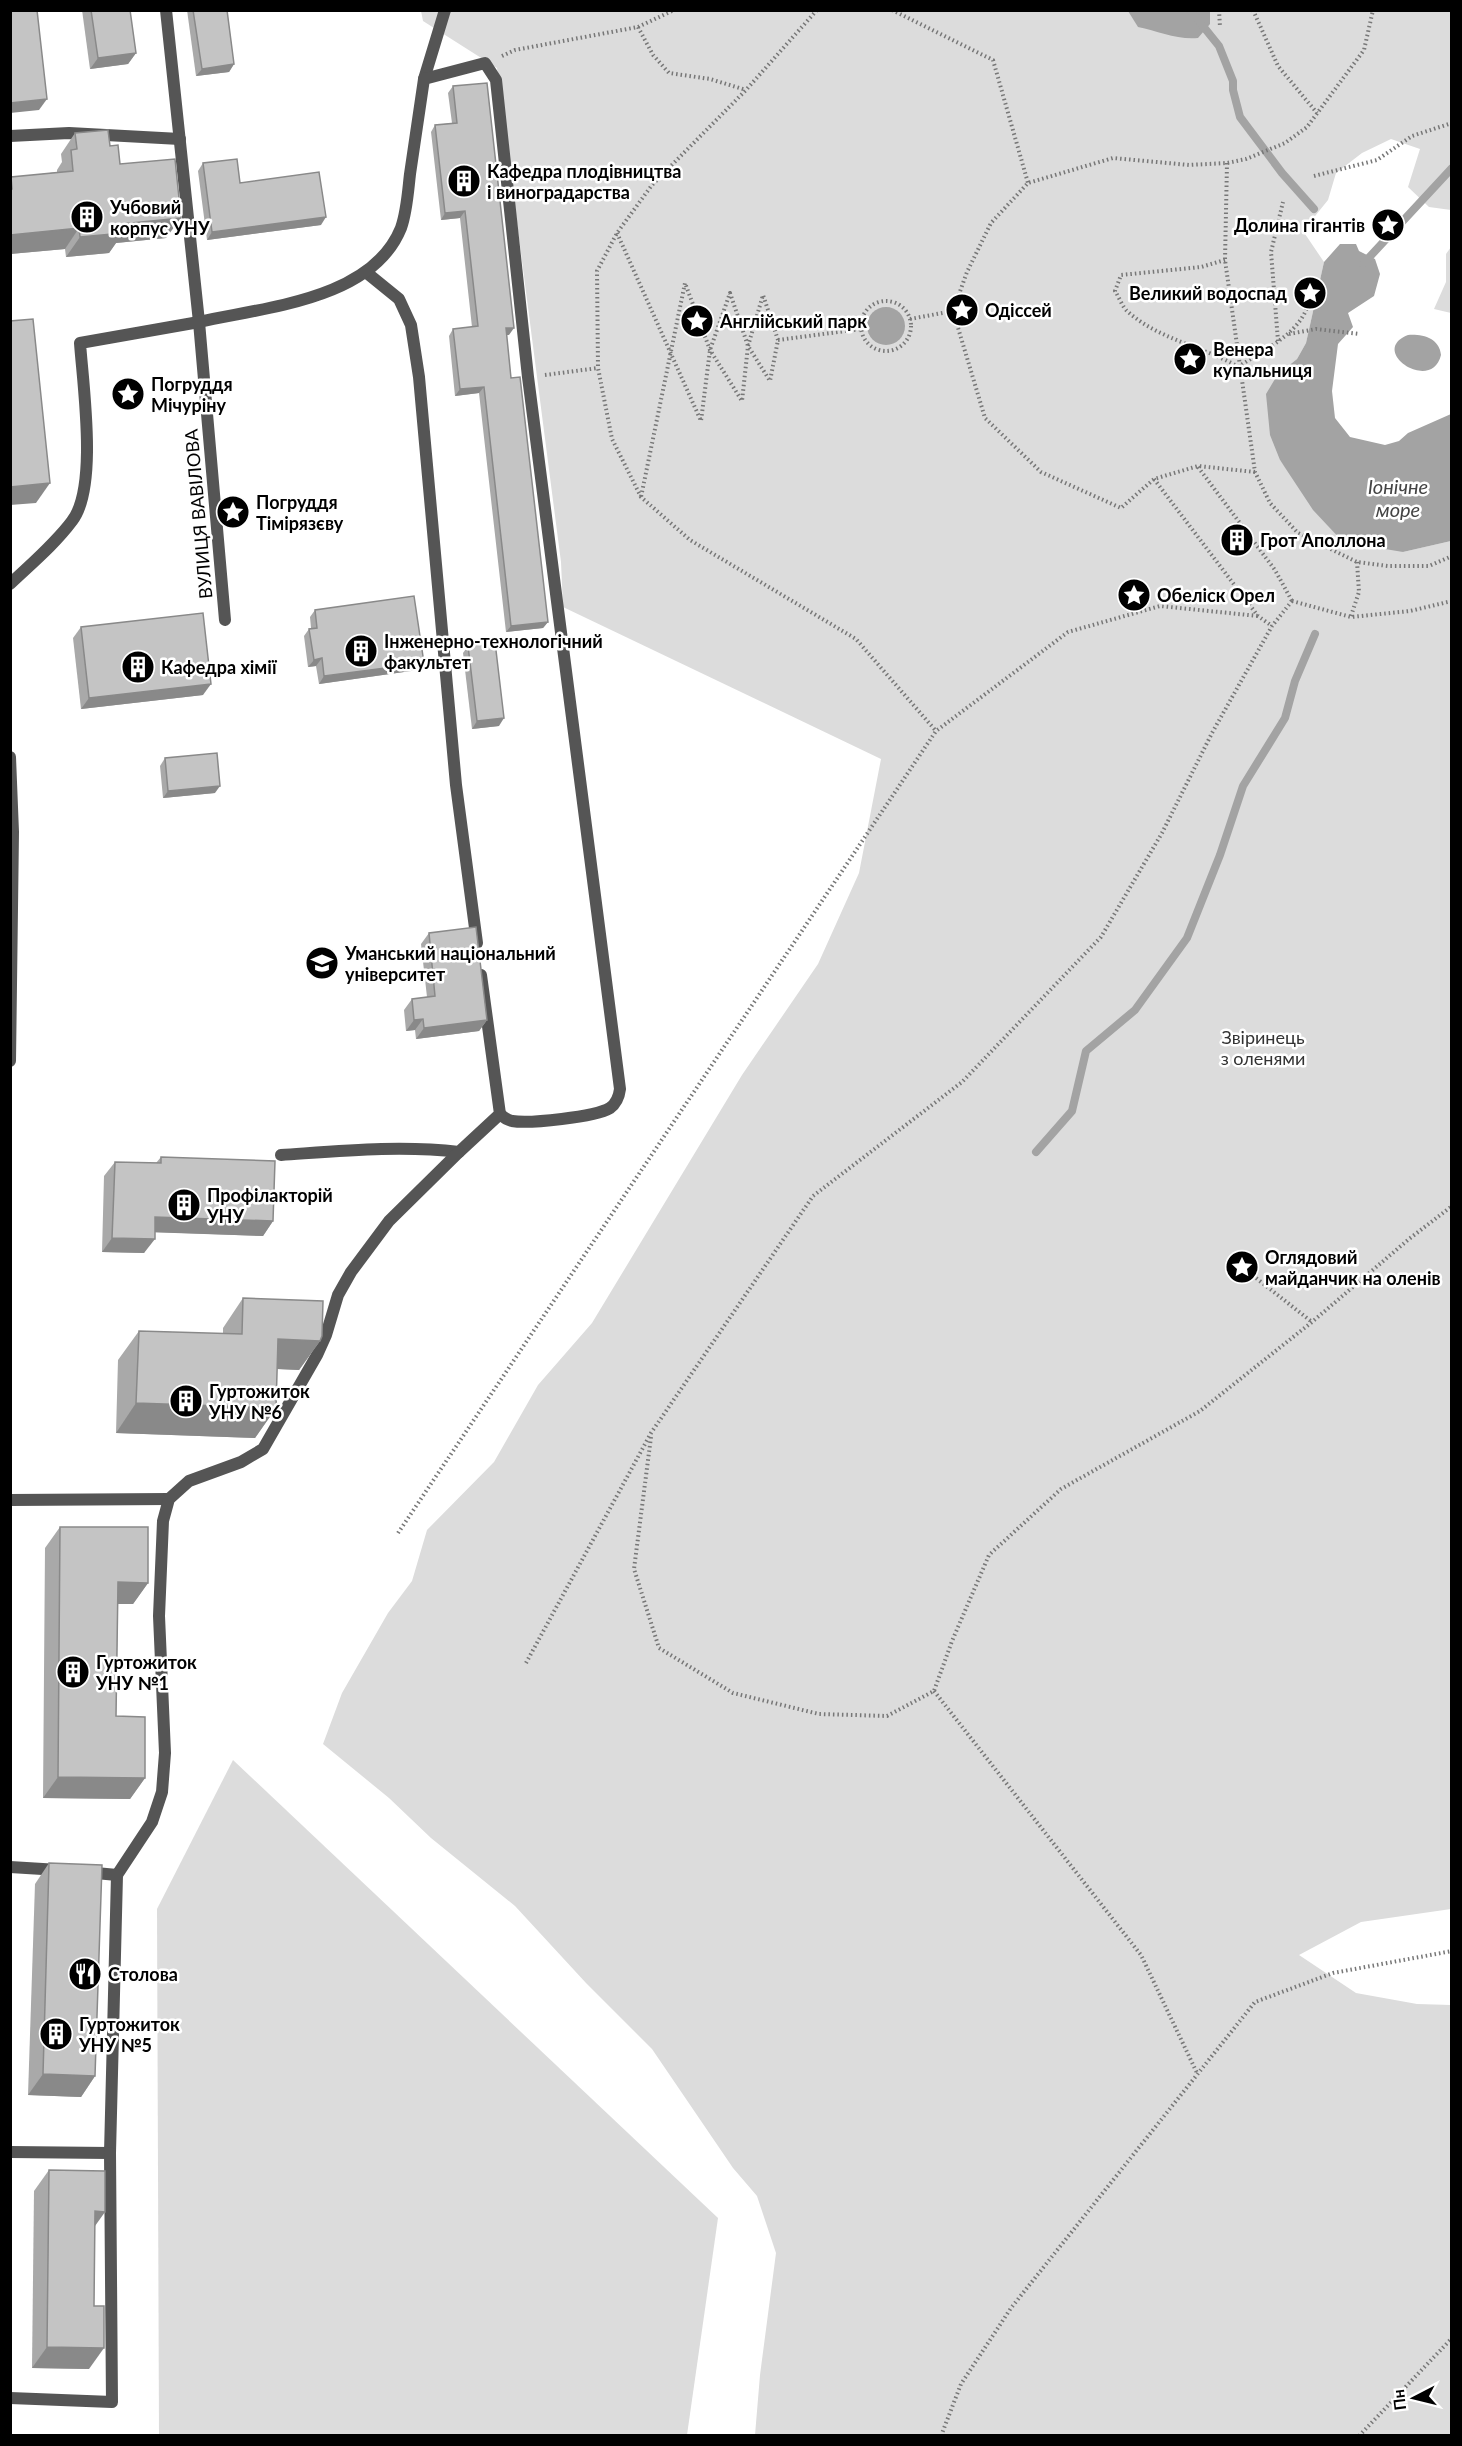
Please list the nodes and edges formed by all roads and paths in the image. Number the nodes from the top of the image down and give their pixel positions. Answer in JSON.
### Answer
{"nodes":[{"id":1,"x":166,"y":10,"type":"edge"},
{"id":2,"x":445,"y":10,"type":"edge"},
{"id":3,"x":674,"y":10,"type":"edge"},
{"id":4,"x":818,"y":10,"type":"edge"},
{"id":5,"x":892,"y":10,"type":"edge"},
{"id":6,"x":1219,"y":10,"type":"edge"},
{"id":7,"x":1253,"y":10,"type":"edge"},
{"id":8,"x":1374,"y":12,"type":"edge"},
{"id":9,"x":638,"y":27,"type":"junction"},
{"id":10,"x":1220,"y":27,"type":"dead end"},
{"id":11,"x":485,"y":63,"type":"junction"},
{"id":12,"x":424,"y":79,"type":"junction"},
{"id":13,"x":746,"y":90,"type":"junction"},
{"id":14,"x":1317,"y":113,"type":"junction"},
{"id":15,"x":1452,"y":123,"type":"edge"},
{"id":16,"x":10,"y":136,"type":"edge"},
{"id":17,"x":180,"y":139,"type":"junction"},
{"id":18,"x":1227,"y":163,"type":"junction"},
{"id":19,"x":1314,"y":176,"type":"dead end"},
{"id":20,"x":1028,"y":183,"type":"junction"},
{"id":21,"x":1283,"y":202,"type":"dead end"},
{"id":22,"x":617,"y":233,"type":"junction"},
{"id":23,"x":1225,"y":261,"type":"junction"},
{"id":24,"x":367,"y":273,"type":"junction"},
{"id":25,"x":1310,"y":293,"type":"dead end"},
{"id":26,"x":953,"y":310,"type":"junction"},
{"id":27,"x":910,"y":319,"type":"junction"},
{"id":28,"x":199,"y":322,"type":"junction"},
{"id":29,"x":861,"y":329,"type":"junction"},
{"id":30,"x":1288,"y":334,"type":"junction"},
{"id":31,"x":1360,"y":334,"type":"dead end"},
{"id":32,"x":778,"y":340,"type":"junction"},
{"id":33,"x":1278,"y":341,"type":"junction"},
{"id":34,"x":748,"y":346,"type":"junction"},
{"id":35,"x":670,"y":349,"type":"junction"},
{"id":36,"x":710,"y":350,"type":"junction"},
{"id":37,"x":1238,"y":367,"type":"junction"},
{"id":38,"x":598,"y":368,"type":"junction"},
{"id":39,"x":528,"y":377,"type":"junction"},
{"id":40,"x":1198,"y":466,"type":"junction"},
{"id":41,"x":1255,"y":472,"type":"junction"},
{"id":42,"x":1154,"y":479,"type":"junction"},
{"id":43,"x":641,"y":497,"type":"junction"},
{"id":44,"x":1249,"y":535,"type":"junction"},
{"id":45,"x":1241,"y":539,"type":"dead end"},
{"id":46,"x":1452,"y":556,"type":"edge"},
{"id":47,"x":1357,"y":562,"type":"junction"},
{"id":48,"x":10,"y":584,"type":"edge"},
{"id":49,"x":1292,"y":601,"type":"junction"},
{"id":50,"x":1452,"y":601,"type":"edge"},
{"id":51,"x":1258,"y":615,"type":"junction"},
{"id":52,"x":1351,"y":617,"type":"junction"},
{"id":53,"x":225,"y":620,"type":"dead end"},
{"id":54,"x":1272,"y":626,"type":"junction"},
{"id":55,"x":936,"y":731,"type":"junction"},
{"id":56,"x":10,"y":758,"type":"edge"},
{"id":57,"x":12,"y":832,"type":"edge"},
{"id":58,"x":10,"y":1061,"type":"edge"},
{"id":59,"x":500,"y":1114,"type":"junction"},
{"id":60,"x":459,"y":1152,"type":"junction"},
{"id":61,"x":282,"y":1155,"type":"dead end"},
{"id":62,"x":1452,"y":1206,"type":"edge"},
{"id":63,"x":1242,"y":1267,"type":"dead end"},
{"id":64,"x":1312,"y":1322,"type":"junction"},
{"id":65,"x":651,"y":1433,"type":"junction"},
{"id":66,"x":169,"y":1499,"type":"junction"},
{"id":67,"x":10,"y":1500,"type":"edge"},
{"id":68,"x":398,"y":1533,"type":"dead end"},
{"id":69,"x":526,"y":1663,"type":"dead end"},
{"id":70,"x":934,"y":1692,"type":"junction"},
{"id":71,"x":10,"y":1867,"type":"edge"},
{"id":72,"x":117,"y":1875,"type":"junction"},
{"id":73,"x":1452,"y":1951,"type":"edge"},
{"id":74,"x":1197,"y":2073,"type":"junction"},
{"id":75,"x":10,"y":2152,"type":"edge"},
{"id":76,"x":110,"y":2153,"type":"junction"},
{"id":77,"x":1452,"y":2338,"type":"edge"},
{"id":78,"x":10,"y":2398,"type":"edge"},
{"id":79,"x":941,"y":2436,"type":"edge"},
{"id":80,"x":1359,"y":2436,"type":"edge"}],
"edges":[{"from":1,"to":17,"type":"street","name":"ВУЛИЦЯ ВАВІЛОВА"},
{"from":2,"to":12,"type":"street"},
{"from":3,"to":9,"type":"path"},
{"from":4,"to":13,"type":"path"},
{"from":5,"to":20,"type":"path"},
{"from":6,"to":10,"type":"path"},
{"from":7,"to":14,"type":"path"},
{"from":8,"to":14,"type":"path"},
{"from":9,"to":11,"type":"path"},
{"from":9,"to":13,"type":"path"},
{"from":11,"to":12,"type":"street"},
{"from":11,"to":39,"type":"street"},
{"from":12,"to":24,"type":"street"},
{"from":13,"to":22,"type":"path"},
{"from":14,"to":18,"type":"path"},
{"from":15,"to":19,"type":"path"},
{"from":16,"to":17,"type":"street"},
{"from":17,"to":28,"type":"street","name":"ВУЛИЦЯ ВАВІЛОВА"},
{"from":18,"to":20,"type":"path"},
{"from":18,"to":23,"type":"path"},
{"from":20,"to":26,"type":"path"},
{"from":21,"to":33,"type":"path"},
{"from":22,"to":35,"type":"path"},
{"from":22,"to":38,"type":"path"},
{"from":23,"to":37,"type":"path"},
{"from":23,"to":37,"type":"path"},
{"from":24,"to":28,"type":"street"},
{"from":24,"to":59,"type":"street"},
{"from":25,"to":30,"type":"path"},
{"from":26,"to":27,"type":"path"},
{"from":26,"to":42,"type":"path"},
{"from":27,"to":29,"type":"path"},
{"from":27,"to":29,"type":"path"},
{"from":28,"to":48,"type":"street"},
{"from":28,"to":53,"type":"street","name":"ВУЛИЦЯ ВАВІЛОВА"},
{"from":29,"to":32,"type":"path"},
{"from":30,"to":31,"type":"path"},
{"from":30,"to":33,"type":"path"},
{"from":32,"to":34,"type":"path"},
{"from":32,"to":34,"type":"path"},
{"from":33,"to":37,"type":"path"},
{"from":34,"to":36,"type":"path"},
{"from":34,"to":36,"type":"path"},
{"from":35,"to":36,"type":"path"},
{"from":35,"to":36,"type":"path"},
{"from":35,"to":43,"type":"path"},
{"from":37,"to":41,"type":"path"},
{"from":38,"to":39,"type":"path"},
{"from":38,"to":43,"type":"path"},
{"from":39,"to":59,"type":"street"},
{"from":40,"to":41,"type":"path"},
{"from":40,"to":42,"type":"path"},
{"from":40,"to":44,"type":"path"},
{"from":41,"to":47,"type":"path"},
{"from":42,"to":51,"type":"path"},
{"from":43,"to":55,"type":"path"},
{"from":44,"to":45,"type":"path"},
{"from":44,"to":49,"type":"path"},
{"from":46,"to":47,"type":"path"},
{"from":47,"to":52,"type":"path"},
{"from":49,"to":52,"type":"path"},
{"from":49,"to":54,"type":"path"},
{"from":50,"to":52,"type":"path"},
{"from":51,"to":54,"type":"path"},
{"from":51,"to":55,"type":"path"},
{"from":54,"to":65,"type":"path"},
{"from":55,"to":68,"type":"path"},
{"from":56,"to":57,"type":"street"},
{"from":57,"to":58,"type":"street"},
{"from":59,"to":60,"type":"street"},
{"from":60,"to":61,"type":"street"},
{"from":60,"to":66,"type":"street"},
{"from":62,"to":64,"type":"path"},
{"from":63,"to":64,"type":"path"},
{"from":64,"to":70,"type":"path"},
{"from":65,"to":69,"type":"path"},
{"from":65,"to":70,"type":"path"},
{"from":66,"to":67,"type":"street"},
{"from":66,"to":72,"type":"street"},
{"from":70,"to":74,"type":"path"},
{"from":71,"to":72,"type":"street"},
{"from":72,"to":76,"type":"street"},
{"from":73,"to":74,"type":"path"},
{"from":74,"to":79,"type":"path"},
{"from":75,"to":76,"type":"street"},
{"from":76,"to":78,"type":"street"},
{"from":77,"to":80,"type":"path"}]}
